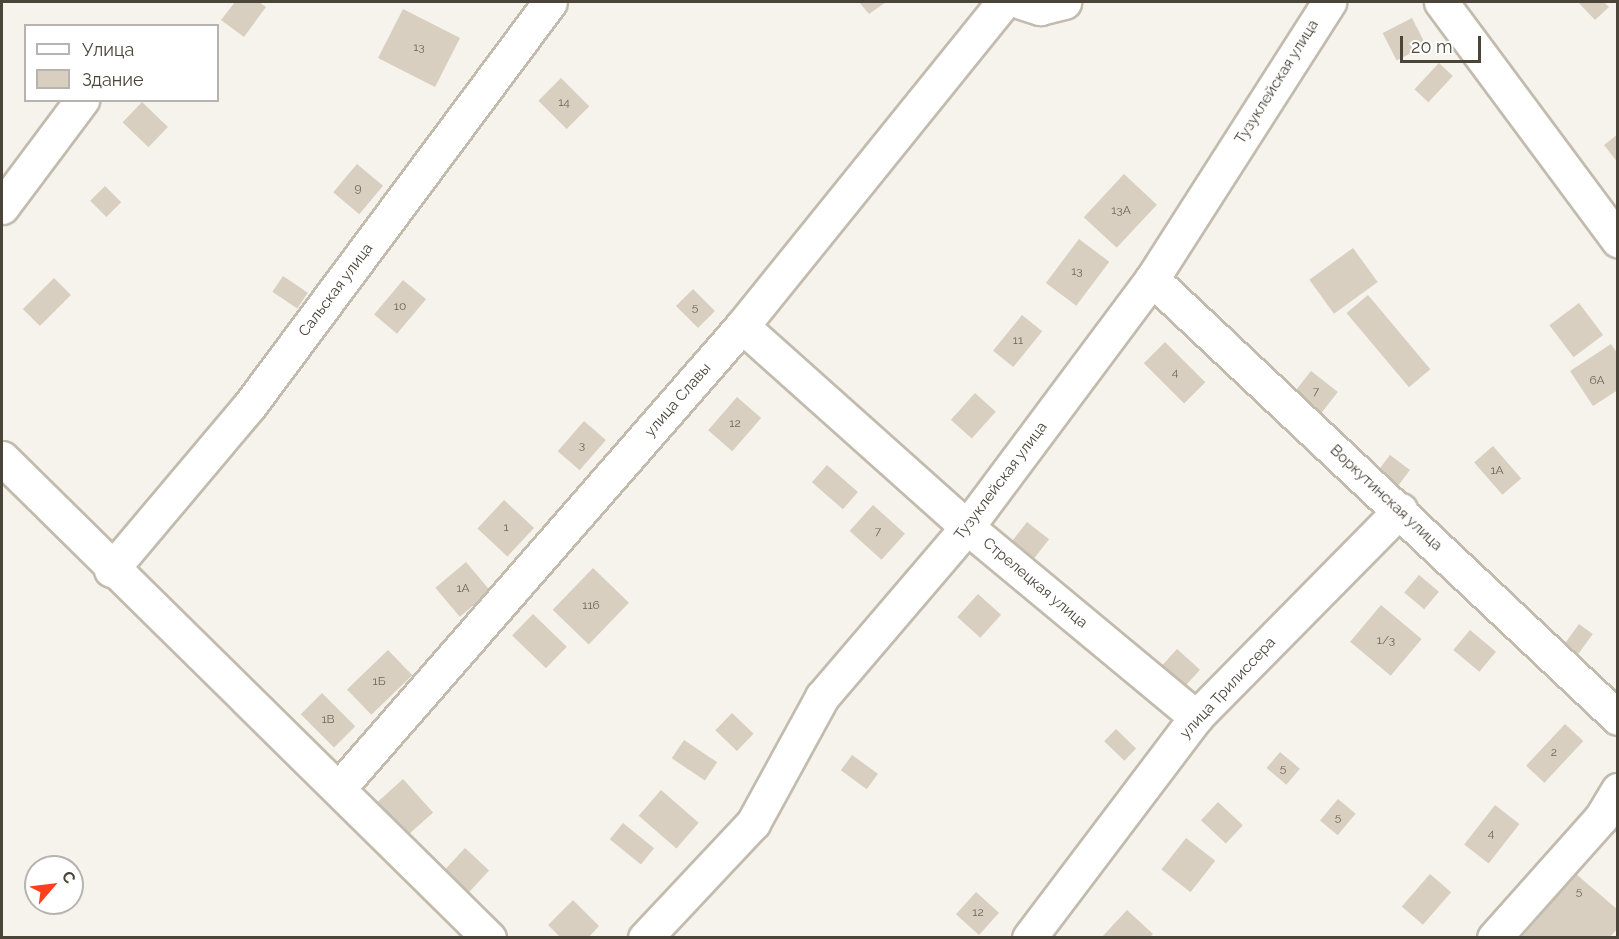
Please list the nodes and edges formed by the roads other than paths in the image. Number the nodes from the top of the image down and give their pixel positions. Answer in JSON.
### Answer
{"nodes":[{"id":1,"x":550,"y":2,"type":"edge"},
{"id":2,"x":1003,"y":2,"type":"edge"},
{"id":3,"x":1021,"y":2,"type":"edge"},
{"id":4,"x":1064,"y":2,"type":"edge"},
{"id":5,"x":1329,"y":2,"type":"edge"},
{"id":6,"x":1441,"y":2,"type":"edge"},
{"id":7,"x":81,"y":102,"type":"edge"},
{"id":8,"x":2,"y":207,"type":"edge"},
{"id":9,"x":1617,"y":240,"type":"edge"},
{"id":10,"x":1152,"y":279,"type":"junction"},
{"id":11,"x":742,"y":326,"type":"junction"},
{"id":12,"x":2,"y":458,"type":"edge"},
{"id":13,"x":1400,"y":510,"type":"junction"},
{"id":14,"x":967,"y":527,"type":"junction"},
{"id":15,"x":111,"y":570,"type":"junction"},
{"id":16,"x":1196,"y":717,"type":"junction"},
{"id":17,"x":1617,"y":718,"type":"edge"},
{"id":18,"x":339,"y":788,"type":"junction"},
{"id":19,"x":1617,"y":790,"type":"edge"},
{"id":20,"x":1609,"y":826,"type":"edge"},
{"id":21,"x":489,"y":938,"type":"edge"},
{"id":22,"x":645,"y":938,"type":"edge"},
{"id":23,"x":1029,"y":938,"type":"edge"},
{"id":24,"x":1494,"y":938,"type":"edge"}],
"edges":[{"from":1,"to":15,"type":"street","name":"Сальская улица"},
{"from":2,"to":11,"type":"street","name":"улица Славы"},
{"from":3,"to":4,"type":"street"},
{"from":5,"to":10,"type":"street","name":"Тузуклейская улица"},
{"from":6,"to":9,"type":"street"},
{"from":7,"to":8,"type":"street"},
{"from":10,"to":13,"type":"street","name":"Воркутинская улица"},
{"from":10,"to":14,"type":"street","name":"Тузуклейская улица"},
{"from":11,"to":14,"type":"street","name":"Стрелецкая улица"},
{"from":11,"to":18,"type":"street","name":"улица Славы"},
{"from":12,"to":15,"type":"street"},
{"from":13,"to":16,"type":"street","name":"улица Трилиссера"},
{"from":13,"to":17,"type":"street","name":"Воркутинская улица"},
{"from":14,"to":16,"type":"street","name":"Стрелецкая улица"},
{"from":14,"to":22,"type":"street","name":"Тузуклейская улица"},
{"from":15,"to":18,"type":"street"},
{"from":16,"to":23,"type":"street","name":"улица Трилиссера"},
{"from":18,"to":21,"type":"street"},
{"from":19,"to":20,"type":"street"},
{"from":20,"to":24,"type":"street"}]}
